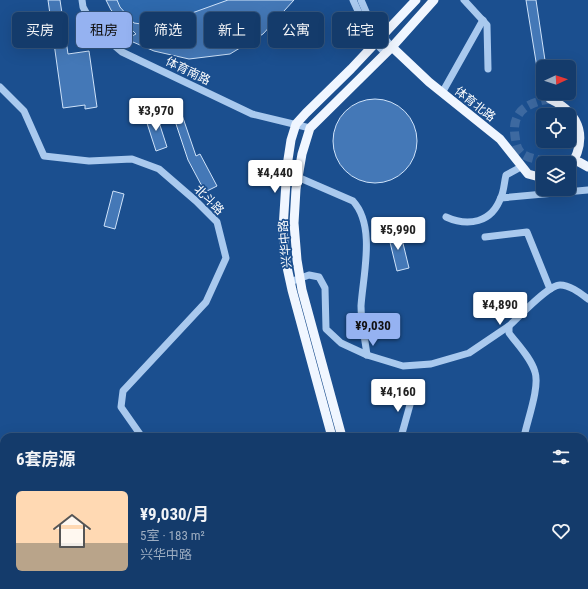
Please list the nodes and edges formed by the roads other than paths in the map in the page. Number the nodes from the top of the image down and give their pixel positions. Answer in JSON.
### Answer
{"nodes":[{"id":1,"x":82,"y":0,"type":"edge"},
{"id":2,"x":353,"y":0,"type":"edge"},
{"id":3,"x":360,"y":0,"type":"edge"},
{"id":4,"x":416,"y":0,"type":"edge"},
{"id":5,"x":434,"y":0,"type":"edge"},
{"id":6,"x":464,"y":0,"type":"edge"},
{"id":7,"x":358,"y":12,"type":"edge"},
{"id":8,"x":366,"y":12,"type":"edge"},
{"id":9,"x":483,"y":20,"type":"junction"},
{"id":10,"x":388,"y":30,"type":"edge"},
{"id":11,"x":372,"y":48,"type":"edge"},
{"id":12,"x":384,"y":48,"type":"edge"},
{"id":13,"x":388,"y":50,"type":"junction"},
{"id":14,"x":488,"y":70,"type":"dead end"},
{"id":15,"x":0,"y":86,"type":"edge"},
{"id":16,"x":442,"y":93,"type":"junction"},
{"id":17,"x":552,"y":100,"type":"edge"},
{"id":18,"x":296,"y":124,"type":"junction"},
{"id":19,"x":310,"y":128,"type":"junction"},
{"id":20,"x":576,"y":156,"type":"edge"},
{"id":21,"x":579,"y":162,"type":"tunnel mouth"},
{"id":22,"x":521,"y":167,"type":"junction"},
{"id":23,"x":588,"y":167,"type":"edge"},
{"id":24,"x":286,"y":172,"type":"junction"},
{"id":25,"x":536,"y":176,"type":"edge"},
{"id":26,"x":298,"y":177,"type":"junction"},
{"id":27,"x":588,"y":190,"type":"edge"},
{"id":28,"x":501,"y":198,"type":"junction"},
{"id":29,"x":446,"y":217,"type":"dead end"},
{"id":30,"x":485,"y":237,"type":"dead end"},
{"id":31,"x":300,"y":280,"type":"junction"},
{"id":32,"x":290,"y":282,"type":"junction"},
{"id":33,"x":550,"y":289,"type":"junction"},
{"id":34,"x":588,"y":299,"type":"edge"},
{"id":35,"x":509,"y":326,"type":"junction"},
{"id":36,"x":367,"y":355,"type":"junction"},
{"id":37,"x":413,"y":394,"type":"dead end"},
{"id":38,"x":139,"y":433,"type":"edge"},
{"id":39,"x":331,"y":433,"type":"edge"},
{"id":40,"x":341,"y":433,"type":"edge"},
{"id":41,"x":403,"y":433,"type":"edge"},
{"id":42,"x":525,"y":433,"type":"edge"}],
"edges":[{"from":1,"to":18,"type":"street","name":"体育南路"},
{"from":2,"to":7,"type":"street"},
{"from":3,"to":8,"type":"street"},
{"from":4,"to":10,"type":"main road"},
{"from":5,"to":13,"type":"main road","name":"兴华中路"},
{"from":6,"to":9,"type":"street"},
{"from":9,"to":14,"type":"street"},
{"from":9,"to":16,"type":"street"},
{"from":11,"to":18,"type":"main road"},
{"from":12,"to":13,"type":"street"},
{"from":13,"to":16,"type":"main road","name":"体育北路"},
{"from":13,"to":19,"type":"main road","name":"兴华中路"},
{"from":15,"to":38,"type":"street","name":"北斗路"},
{"from":16,"to":22,"type":"main road","name":"体育北路"},
{"from":17,"to":20,"type":"main road"},
{"from":18,"to":19,"type":"street","name":"体育南路"},
{"from":18,"to":24,"type":"main road"},
{"from":19,"to":26,"type":"main road","name":"兴华中路"},
{"from":21,"to":23,"type":"main road"},
{"from":22,"to":25,"type":"main road","name":"体育北路"},
{"from":22,"to":28,"type":"street"},
{"from":24,"to":26,"type":"street"},
{"from":24,"to":32,"type":"main road"},
{"from":26,"to":31,"type":"main road","name":"兴华中路"},
{"from":26,"to":36,"type":"street"},
{"from":27,"to":28,"type":"street"},
{"from":28,"to":29,"type":"street"},
{"from":30,"to":33,"type":"street"},
{"from":31,"to":32,"type":"street"},
{"from":31,"to":36,"type":"street"},
{"from":31,"to":40,"type":"main road","name":"兴华中路"},
{"from":32,"to":39,"type":"main road"},
{"from":33,"to":34,"type":"street"},
{"from":33,"to":35,"type":"street"},
{"from":35,"to":36,"type":"street"},
{"from":35,"to":42,"type":"street"},
{"from":37,"to":41,"type":"street"}]}
